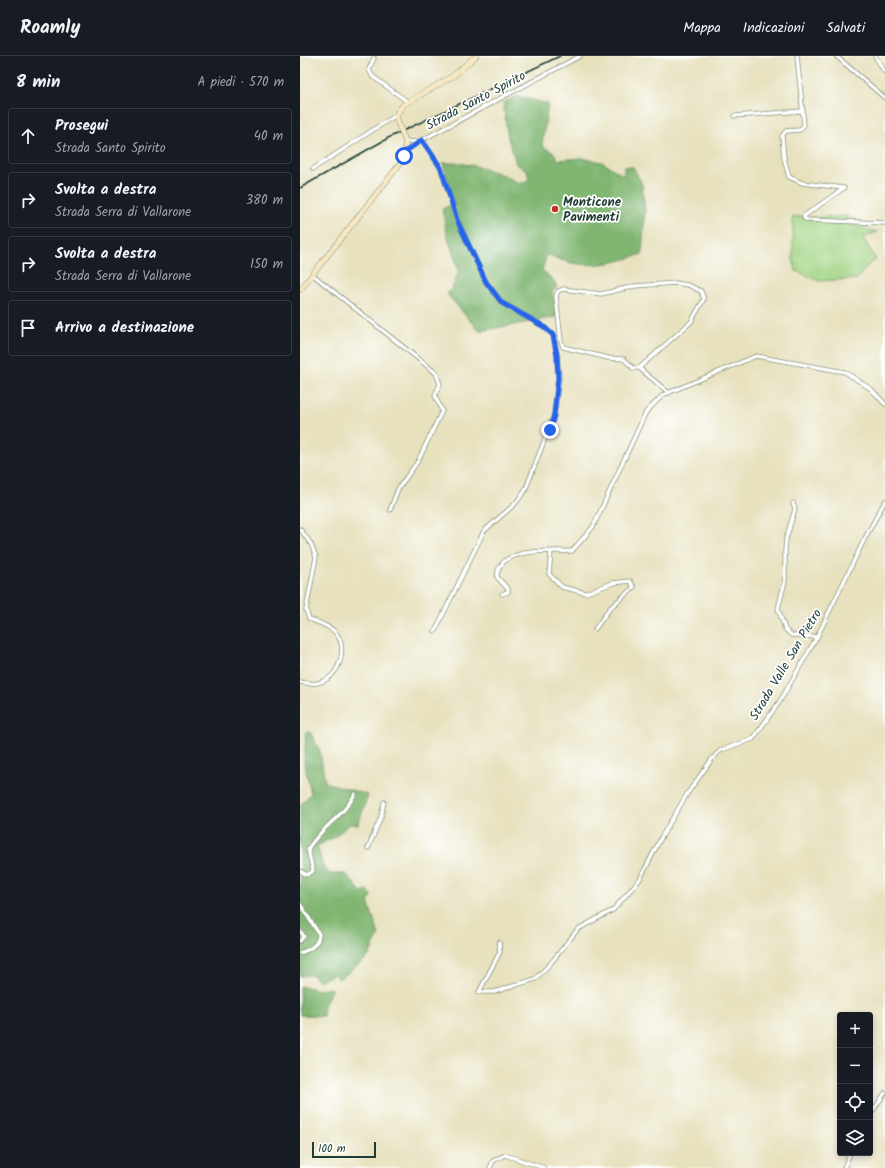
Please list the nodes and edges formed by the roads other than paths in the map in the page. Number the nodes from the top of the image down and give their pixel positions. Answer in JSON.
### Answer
{"nodes":[{"id":1,"x":476,"y":56,"type":"edge"},
{"id":2,"x":580,"y":56,"type":"edge"},
{"id":3,"x":797,"y":56,"type":"edge"},
{"id":4,"x":836,"y":56,"type":"edge"},
{"id":5,"x":875,"y":56,"type":"edge"},
{"id":6,"x":374,"y":58,"type":"dead end"},
{"id":7,"x":885,"y":70,"type":"edge"},
{"id":8,"x":885,"y":98,"type":"edge"},
{"id":9,"x":408,"y":102,"type":"junction"},
{"id":10,"x":803,"y":111,"type":"junction"},
{"id":11,"x":396,"y":115,"type":"junction"},
{"id":12,"x":734,"y":116,"type":"dead end"},
{"id":13,"x":405,"y":140,"type":"junction"},
{"id":14,"x":422,"y":140,"type":"junction"},
{"id":15,"x":405,"y":152,"type":"junction"},
{"id":16,"x":313,"y":169,"type":"dead end"},
{"id":17,"x":885,"y":223,"type":"edge"},
{"id":18,"x":313,"y":275,"type":"junction"},
{"id":19,"x":300,"y":290,"type":"edge"},
{"id":20,"x":565,"y":348,"type":"junction"},
{"id":21,"x":557,"y":354,"type":"junction"},
{"id":22,"x":639,"y":368,"type":"junction"},
{"id":23,"x":669,"y":393,"type":"junction"},
{"id":24,"x":885,"y":404,"type":"edge"},
{"id":25,"x":885,"y":501,"type":"edge"},
{"id":26,"x":793,"y":503,"type":"dead end"},
{"id":27,"x":390,"y":510,"type":"dead end"},
{"id":28,"x":300,"y":530,"type":"edge"},
{"id":29,"x":551,"y":552,"type":"junction"},
{"id":30,"x":502,"y":594,"type":"dead end"},
{"id":31,"x":595,"y":629,"type":"dead end"},
{"id":32,"x":435,"y":631,"type":"dead end"},
{"id":33,"x":817,"y":637,"type":"junction"},
{"id":34,"x":300,"y":682,"type":"edge"},
{"id":35,"x":355,"y":794,"type":"dead end"},
{"id":36,"x":384,"y":802,"type":"dead end"},
{"id":37,"x":368,"y":848,"type":"dead end"},
{"id":38,"x":300,"y":871,"type":"edge"},
{"id":39,"x":300,"y":904,"type":"edge"},
{"id":40,"x":300,"y":931,"type":"edge"},
{"id":41,"x":300,"y":941,"type":"edge"},
{"id":42,"x":499,"y":942,"type":"dead end"},
{"id":43,"x":300,"y":953,"type":"edge"},
{"id":44,"x":885,"y":1093,"type":"edge"},
{"id":45,"x":873,"y":1110,"type":"edge"},
{"id":46,"x":849,"y":1156,"type":"edge"},
{"id":47,"x":490,"y":1168,"type":"edge"},
{"id":48,"x":544,"y":1168,"type":"edge"},
{"id":49,"x":844,"y":1168,"type":"edge"}],
"edges":[{"from":1,"to":9,"type":"street"},
{"from":2,"to":14,"type":"street","name":"Strada Santo Spirito"},
{"from":3,"to":10,"type":"street"},
{"from":4,"to":8,"type":"street"},
{"from":5,"to":7,"type":"street"},
{"from":6,"to":9,"type":"street"},
{"from":9,"to":11,"type":"street"},
{"from":10,"to":12,"type":"street"},
{"from":10,"to":17,"type":"street"},
{"from":11,"to":13,"type":"street","bridge":true},
{"from":11,"to":16,"type":"street"},
{"from":13,"to":14,"type":"street","name":"Strada Santo Spirito"},
{"from":13,"to":15,"type":"street"},
{"from":14,"to":15,"type":"street","name":"Strada Santo Spirito"},
{"from":14,"to":21,"type":"street"},
{"from":15,"to":18,"type":"street"},
{"from":18,"to":19,"type":"street"},
{"from":18,"to":27,"type":"street"},
{"from":20,"to":21,"type":"street"},
{"from":20,"to":22,"type":"street"},
{"from":20,"to":22,"type":"street"},
{"from":21,"to":32,"type":"street"},
{"from":22,"to":23,"type":"street"},
{"from":23,"to":24,"type":"street"},
{"from":23,"to":29,"type":"street"},
{"from":25,"to":33,"type":"street","name":"Strada Valle San Pietro"},
{"from":26,"to":33,"type":"street"},
{"from":28,"to":34,"type":"street"},
{"from":29,"to":30,"type":"street"},
{"from":29,"to":31,"type":"street"},
{"from":33,"to":42,"type":"street","name":"Strada Valle San Pietro"},
{"from":35,"to":38,"type":"street"},
{"from":36,"to":37,"type":"street"},
{"from":39,"to":43,"type":"street"},
{"from":40,"to":41,"type":"street"},
{"from":44,"to":45,"type":"street"},
{"from":46,"to":49,"type":"street"},
{"from":47,"to":48,"type":"street"}]}
